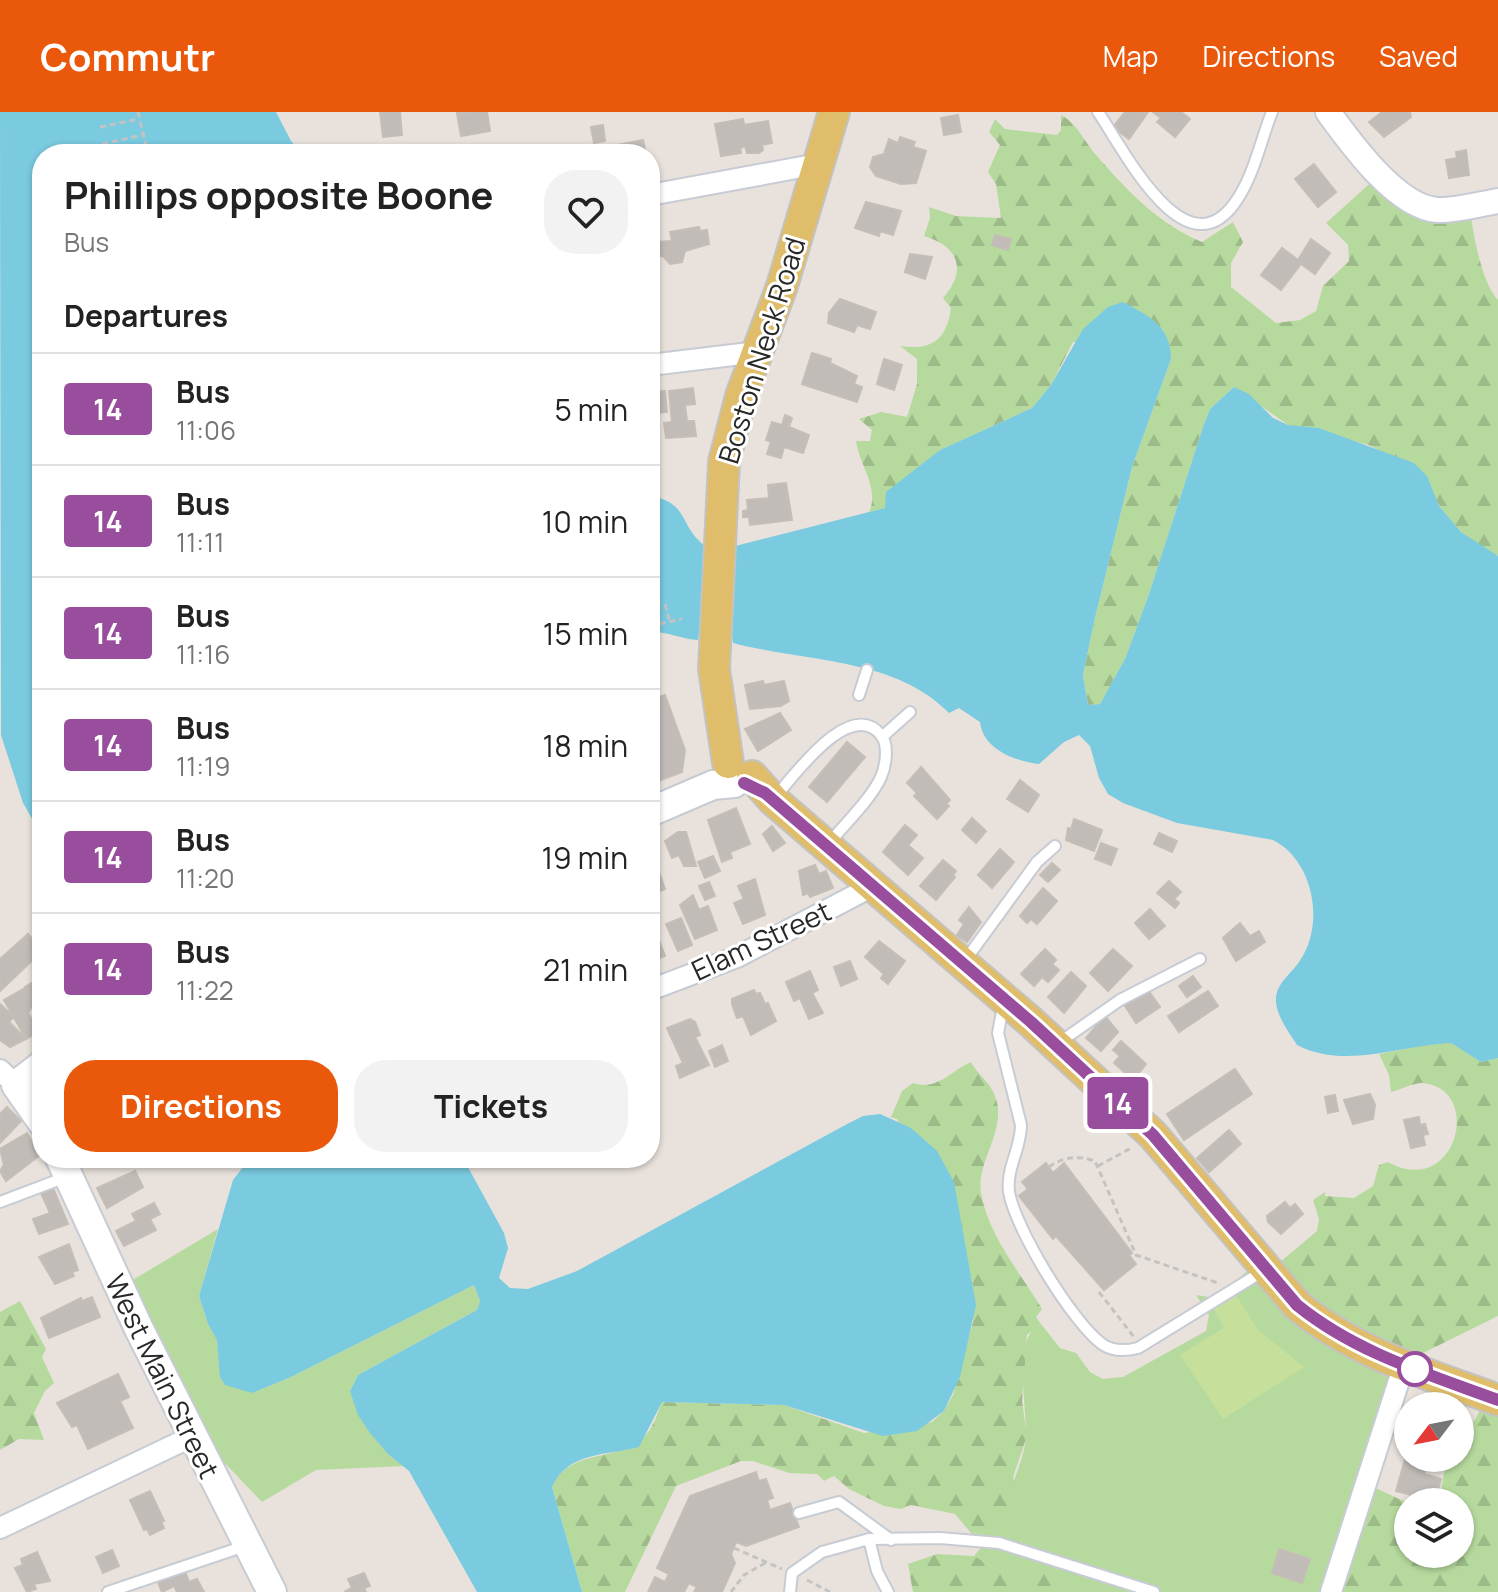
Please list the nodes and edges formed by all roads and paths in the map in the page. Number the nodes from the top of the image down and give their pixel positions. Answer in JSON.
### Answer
{"nodes":[{"id":1,"x":138,"y":112,"type":"edge"},
{"id":2,"x":834,"y":112,"type":"edge"},
{"id":3,"x":1098,"y":112,"type":"edge"},
{"id":4,"x":1272,"y":112,"type":"edge"},
{"id":5,"x":1328,"y":112,"type":"edge"},
{"id":6,"x":140,"y":119,"type":"junction"},
{"id":7,"x":100,"y":127,"type":"dead end"},
{"id":8,"x":143,"y":135,"type":"junction"},
{"id":9,"x":102,"y":144,"type":"dead end"},
{"id":10,"x":146,"y":144,"type":"edge"},
{"id":11,"x":818,"y":164,"type":"junction"},
{"id":12,"x":660,"y":193,"type":"edge"},
{"id":13,"x":1498,"y":201,"type":"edge"},
{"id":14,"x":758,"y":352,"type":"junction"},
{"id":15,"x":660,"y":364,"type":"edge"},
{"id":16,"x":665,"y":604,"type":"dead end"},
{"id":17,"x":682,"y":619,"type":"dead end"},
{"id":18,"x":670,"y":622,"type":"junction"},
{"id":19,"x":660,"y":624,"type":"edge"},
{"id":20,"x":867,"y":670,"type":"dead end"},
{"id":21,"x":859,"y":695,"type":"dead end"},
{"id":22,"x":910,"y":712,"type":"dead end"},
{"id":23,"x":882,"y":737,"type":"junction"},
{"id":24,"x":740,"y":775,"type":"junction"},
{"id":25,"x":660,"y":808,"type":"edge"},
{"id":26,"x":1055,"y":846,"type":"dead end"},
{"id":27,"x":826,"y":847,"type":"junction"},
{"id":28,"x":871,"y":887,"type":"junction"},
{"id":29,"x":1200,"y":959,"type":"dead end"},
{"id":30,"x":963,"y":964,"type":"junction"},
{"id":31,"x":660,"y":986,"type":"edge"},
{"id":32,"x":1004,"y":999,"type":"junction"},
{"id":33,"x":1056,"y":1045,"type":"junction"},
{"id":34,"x":32,"y":1069,"type":"edge"},
{"id":35,"x":8,"y":1078,"type":"edge"},
{"id":36,"x":32,"y":1109,"type":"edge"},
{"id":37,"x":1153,"y":1135,"type":"junction"},
{"id":38,"x":1098,"y":1166,"type":"junction"},
{"id":39,"x":1049,"y":1167,"type":"dead end"},
{"id":40,"x":62,"y":1168,"type":"edge"},
{"id":41,"x":64,"y":1168,"type":"edge"},
{"id":42,"x":0,"y":1202,"type":"edge"},
{"id":43,"x":1266,"y":1270,"type":"junction"},
{"id":44,"x":1237,"y":1288,"type":"junction"},
{"id":45,"x":1099,"y":1292,"type":"dead end"},
{"id":46,"x":1141,"y":1347,"type":"junction"},
{"id":47,"x":1404,"y":1365,"type":"junction"},
{"id":48,"x":1498,"y":1400,"type":"edge"},
{"id":49,"x":193,"y":1436,"type":"junction"},
{"id":50,"x":799,"y":1513,"type":"dead end"},
{"id":51,"x":0,"y":1528,"type":"edge"},
{"id":52,"x":869,"y":1539,"type":"junction"},
{"id":53,"x":893,"y":1541,"type":"junction"},
{"id":54,"x":247,"y":1545,"type":"junction"},
{"id":55,"x":767,"y":1562,"type":"dead end"},
{"id":56,"x":108,"y":1592,"type":"edge"},
{"id":57,"x":272,"y":1592,"type":"edge"},
{"id":58,"x":731,"y":1592,"type":"edge"},
{"id":59,"x":790,"y":1592,"type":"edge"},
{"id":60,"x":888,"y":1592,"type":"edge"},
{"id":61,"x":1154,"y":1592,"type":"edge"},
{"id":62,"x":1331,"y":1592,"type":"edge"}],
"edges":[{"from":1,"to":6,"type":"path"},
{"from":2,"to":11,"type":"main road","name":"Boston Neck Road"},
{"from":3,"to":4,"type":"lane"},
{"from":5,"to":13,"type":"street"},
{"from":6,"to":7,"type":"path"},
{"from":6,"to":8,"type":"path"},
{"from":8,"to":9,"type":"path"},
{"from":8,"to":10,"type":"path"},
{"from":11,"to":12,"type":"street"},
{"from":11,"to":14,"type":"main road","name":"Boston Neck Road"},
{"from":14,"to":15,"type":"street"},
{"from":14,"to":24,"type":"main road","name":"Boston Neck Road"},
{"from":16,"to":18,"type":"path"},
{"from":17,"to":18,"type":"path"},
{"from":18,"to":19,"type":"path"},
{"from":20,"to":21,"type":"lane"},
{"from":22,"to":23,"type":"lane"},
{"from":23,"to":24,"type":"lane"},
{"from":23,"to":27,"type":"lane"},
{"from":24,"to":25,"type":"main road"},
{"from":24,"to":27,"type":"main road"},
{"from":26,"to":30,"type":"lane"},
{"from":27,"to":28,"type":"main road"},
{"from":28,"to":30,"type":"main road"},
{"from":28,"to":31,"type":"street","name":"Elam Street"},
{"from":29,"to":33,"type":"lane"},
{"from":30,"to":32,"type":"main road"},
{"from":32,"to":33,"type":"main road"},
{"from":32,"to":46,"type":"lane"},
{"from":33,"to":37,"type":"main road"},
{"from":34,"to":35,"type":"main road"},
{"from":35,"to":36,"type":"main road"},
{"from":37,"to":38,"type":"path"},
{"from":37,"to":43,"type":"main road"},
{"from":38,"to":39,"type":"path"},
{"from":38,"to":44,"type":"path"},
{"from":40,"to":42,"type":"lane"},
{"from":41,"to":49,"type":"main road","name":"West Main Street"},
{"from":43,"to":44,"type":"lane"},
{"from":43,"to":47,"type":"main road"},
{"from":44,"to":46,"type":"lane"},
{"from":45,"to":46,"type":"path"},
{"from":47,"to":48,"type":"main road"},
{"from":47,"to":62,"type":"street"},
{"from":49,"to":51,"type":"street"},
{"from":49,"to":54,"type":"main road","name":"West Main Street"},
{"from":50,"to":53,"type":"lane"},
{"from":52,"to":53,"type":"lane"},
{"from":52,"to":59,"type":"lane"},
{"from":52,"to":60,"type":"lane"},
{"from":53,"to":61,"type":"lane"},
{"from":54,"to":56,"type":"lane"},
{"from":54,"to":57,"type":"main road","name":"West Main Street"},
{"from":55,"to":58,"type":"path"}]}
